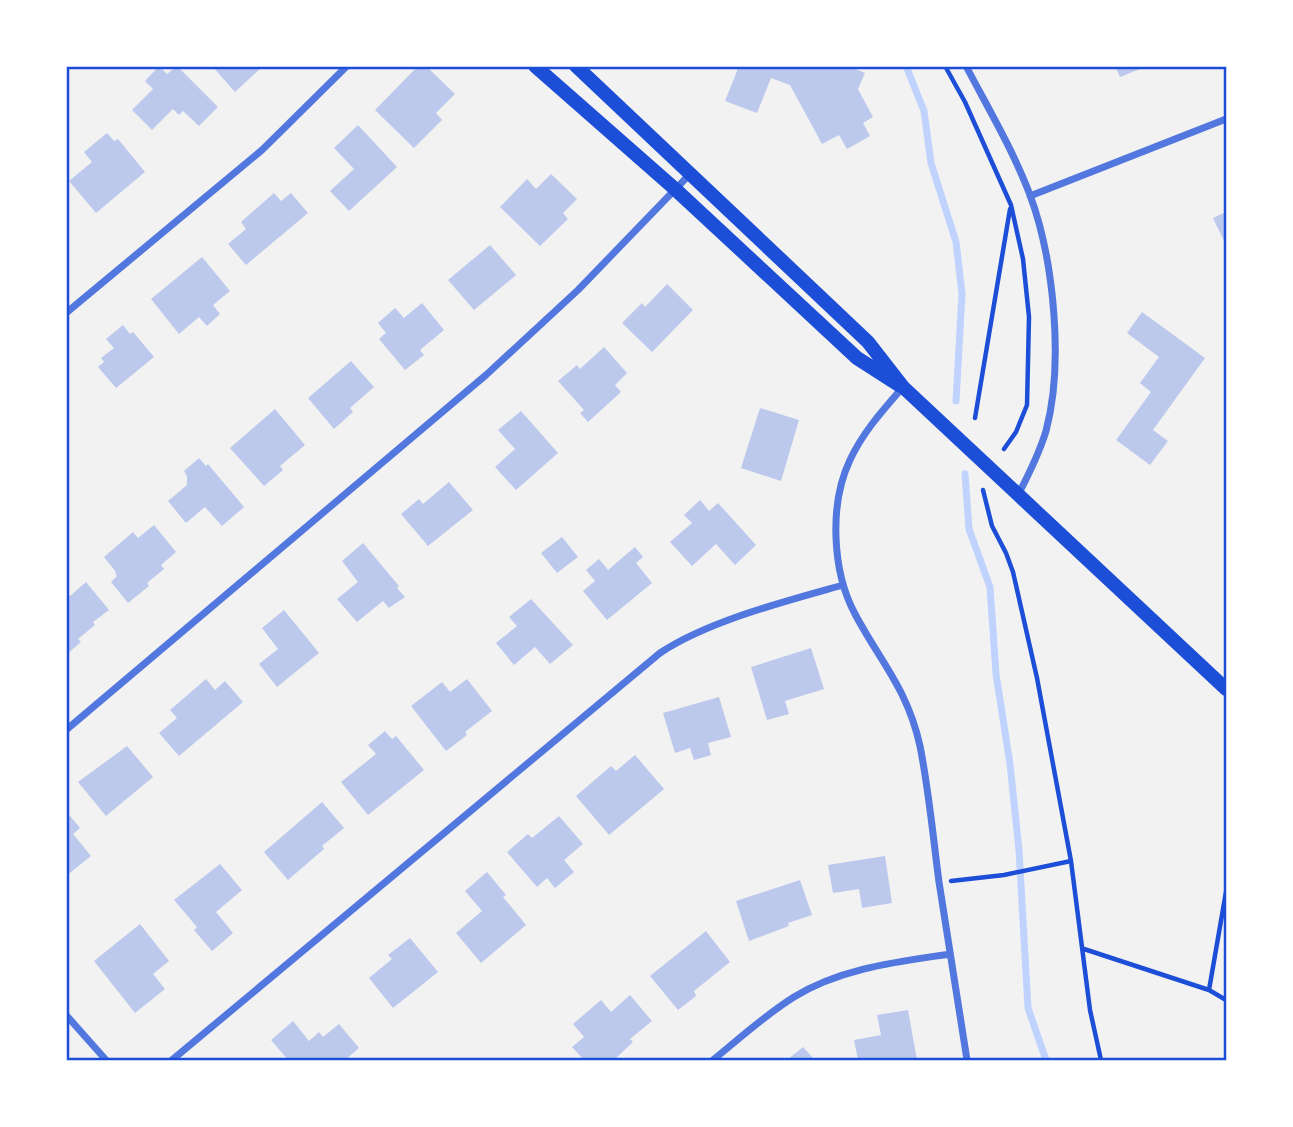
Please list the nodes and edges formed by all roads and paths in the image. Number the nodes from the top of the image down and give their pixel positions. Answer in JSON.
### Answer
{"nodes":[{"id":1,"x":347,"y":66,"type":"edge"},
{"id":2,"x":535,"y":66,"type":"edge"},
{"id":3,"x":576,"y":66,"type":"edge"},
{"id":4,"x":945,"y":66,"type":"edge"},
{"id":5,"x":966,"y":66,"type":"edge"},
{"id":6,"x":1227,"y":119,"type":"edge"},
{"id":7,"x":691,"y":173,"type":"junction"},
{"id":8,"x":675,"y":189,"type":"junction"},
{"id":9,"x":1030,"y":196,"type":"junction"},
{"id":10,"x":1011,"y":205,"type":"junction"},
{"id":11,"x":66,"y":313,"type":"edge"},
{"id":12,"x":903,"y":387,"type":"junction"},
{"id":13,"x":975,"y":418,"type":"dead end"},
{"id":14,"x":1004,"y":449,"type":"dead end"},
{"id":15,"x":983,"y":490,"type":"dead end"},
{"id":16,"x":1018,"y":495,"type":"junction"},
{"id":17,"x":843,"y":585,"type":"junction"},
{"id":18,"x":1227,"y":689,"type":"edge"},
{"id":19,"x":66,"y":730,"type":"edge"},
{"id":20,"x":1071,"y":861,"type":"junction"},
{"id":21,"x":939,"y":882,"type":"junction"},
{"id":22,"x":1227,"y":892,"type":"edge"},
{"id":23,"x":1084,"y":949,"type":"junction"},
{"id":24,"x":950,"y":954,"type":"junction"},
{"id":25,"x":1209,"y":990,"type":"junction"},
{"id":26,"x":1227,"y":1000,"type":"edge"},
{"id":27,"x":66,"y":1015,"type":"edge"},
{"id":28,"x":106,"y":1060,"type":"edge"},
{"id":29,"x":172,"y":1060,"type":"edge"},
{"id":30,"x":713,"y":1060,"type":"edge"},
{"id":31,"x":967,"y":1060,"type":"edge"},
{"id":32,"x":1101,"y":1060,"type":"edge"}],
"edges":[{"from":1,"to":11,"type":"street"},
{"from":2,"to":8,"type":"main road"},
{"from":3,"to":7,"type":"main road"},
{"from":4,"to":10,"type":"path"},
{"from":5,"to":9,"type":"street"},
{"from":6,"to":9,"type":"street"},
{"from":7,"to":8,"type":"street"},
{"from":7,"to":12,"type":"main road"},
{"from":8,"to":12,"type":"main road"},
{"from":8,"to":19,"type":"street"},
{"from":9,"to":16,"type":"street"},
{"from":10,"to":13,"type":"path"},
{"from":10,"to":14,"type":"path"},
{"from":12,"to":16,"type":"main road"},
{"from":12,"to":17,"type":"street"},
{"from":15,"to":20,"type":"path"},
{"from":16,"to":18,"type":"main road"},
{"from":17,"to":21,"type":"street"},
{"from":17,"to":29,"type":"street"},
{"from":20,"to":21,"type":"path"},
{"from":20,"to":23,"type":"path"},
{"from":21,"to":24,"type":"street"},
{"from":22,"to":25,"type":"path"},
{"from":23,"to":25,"type":"path"},
{"from":23,"to":32,"type":"path"},
{"from":24,"to":30,"type":"street"},
{"from":24,"to":31,"type":"street"},
{"from":25,"to":26,"type":"path"},
{"from":27,"to":28,"type":"street"}]}
